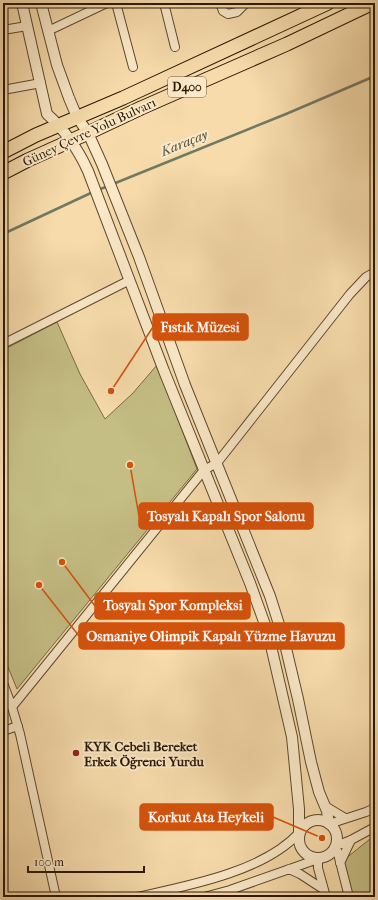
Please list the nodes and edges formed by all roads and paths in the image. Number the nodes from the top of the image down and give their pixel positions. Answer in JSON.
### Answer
{"nodes":[{"id":1,"x":22,"y":3,"type":"edge"},
{"id":2,"x":41,"y":3,"type":"edge"},
{"id":3,"x":107,"y":3,"type":"edge"},
{"id":4,"x":116,"y":3,"type":"edge"},
{"id":5,"x":164,"y":3,"type":"edge"},
{"id":6,"x":220,"y":3,"type":"edge"},
{"id":7,"x":246,"y":3,"type":"edge"},
{"id":8,"x":328,"y":3,"type":"edge"},
{"id":9,"x":373,"y":3,"type":"edge"},
{"id":10,"x":27,"y":26,"type":"junction"},
{"id":11,"x":3,"y":30,"type":"edge"},
{"id":12,"x":48,"y":30,"type":"junction"},
{"id":13,"x":175,"y":47,"type":"dead end"},
{"id":14,"x":133,"y":67,"type":"dead end"},
{"id":15,"x":41,"y":83,"type":"junction"},
{"id":16,"x":3,"y":90,"type":"edge"},
{"id":17,"x":77,"y":117,"type":"junction"},
{"id":18,"x":59,"y":125,"type":"junction"},
{"id":19,"x":88,"y":134,"type":"junction"},
{"id":20,"x":70,"y":140,"type":"junction"},
{"id":21,"x":3,"y":152,"type":"edge"},
{"id":22,"x":3,"y":173,"type":"edge"},
{"id":23,"x":375,"y":272,"type":"edge"},
{"id":24,"x":130,"y":280,"type":"junction"},
{"id":25,"x":3,"y":344,"type":"edge"},
{"id":26,"x":217,"y":463,"type":"junction"},
{"id":27,"x":204,"y":470,"type":"junction"},
{"id":28,"x":3,"y":683,"type":"edge"},
{"id":29,"x":12,"y":707,"type":"junction"},
{"id":30,"x":18,"y":726,"type":"junction"},
{"id":31,"x":3,"y":731,"type":"edge"},
{"id":32,"x":325,"y":806,"type":"junction"},
{"id":33,"x":375,"y":808,"type":"edge"},
{"id":34,"x":346,"y":818,"type":"junction"},
{"id":35,"x":330,"y":824,"type":"junction"},
{"id":36,"x":375,"y":827,"type":"edge"},
{"id":37,"x":299,"y":833,"type":"junction"},
{"id":38,"x":351,"y":840,"type":"junction"},
{"id":39,"x":336,"y":846,"type":"junction"},
{"id":40,"x":318,"y":859,"type":"junction"},
{"id":41,"x":340,"y":863,"type":"junction"},
{"id":42,"x":289,"y":870,"type":"junction"},
{"id":43,"x":324,"y":893,"type":"edge"},
{"id":44,"x":56,"y":897,"type":"edge"},
{"id":45,"x":137,"y":897,"type":"edge"},
{"id":46,"x":204,"y":897,"type":"edge"},
{"id":47,"x":348,"y":897,"type":"edge"}],
"edges":[{"from":1,"to":10,"type":"street"},
{"from":2,"to":12,"type":"street"},
{"from":3,"to":12,"type":"street"},
{"from":4,"to":14,"type":"street"},
{"from":5,"to":13,"type":"street"},
{"from":6,"to":7,"type":"street"},
{"from":8,"to":17,"type":"highway","name":"Güney Çevre Yolu Bulvarı","number":"D400"},
{"from":9,"to":19,"type":"highway","name":"Güney Çevre Yolu Bulvarı","number":"D400"},
{"from":10,"to":11,"type":"street"},
{"from":10,"to":15,"type":"street"},
{"from":12,"to":17,"type":"street"},
{"from":15,"to":16,"type":"street"},
{"from":15,"to":18,"type":"street"},
{"from":17,"to":18,"type":"highway","name":"Güney Çevre Yolu Bulvarı","number":"D400"},
{"from":17,"to":19,"type":"street"},
{"from":18,"to":20,"type":"street"},
{"from":18,"to":21,"type":"highway","name":"Güney Çevre Yolu Bulvarı","number":"D400"},
{"from":19,"to":20,"type":"highway","name":"Güney Çevre Yolu Bulvarı","number":"D400"},
{"from":19,"to":26,"type":"street"},
{"from":20,"to":22,"type":"highway","name":"Güney Çevre Yolu Bulvarı","number":"D400"},
{"from":20,"to":24,"type":"street"},
{"from":23,"to":26,"type":"street"},
{"from":24,"to":25,"type":"street"},
{"from":24,"to":27,"type":"street"},
{"from":26,"to":27,"type":"street"},
{"from":26,"to":32,"type":"street"},
{"from":27,"to":29,"type":"street"},
{"from":27,"to":37,"type":"street"},
{"from":28,"to":29,"type":"street"},
{"from":29,"to":30,"type":"street"},
{"from":30,"to":31,"type":"street"},
{"from":30,"to":44,"type":"street"},
{"from":32,"to":34,"type":"street"},
{"from":32,"to":35,"type":"street"},
{"from":33,"to":34,"type":"street"},
{"from":34,"to":35,"type":"street"},
{"from":35,"to":37,"type":"street"},
{"from":35,"to":39,"type":"street"},
{"from":36,"to":38,"type":"street"},
{"from":37,"to":40,"type":"street"},
{"from":37,"to":45,"type":"street"},
{"from":38,"to":39,"type":"street"},
{"from":38,"to":41,"type":"street"},
{"from":39,"to":40,"type":"street"},
{"from":39,"to":41,"type":"street"},
{"from":40,"to":42,"type":"street"},
{"from":40,"to":43,"type":"street"},
{"from":41,"to":47,"type":"street"},
{"from":42,"to":43,"type":"street"},
{"from":42,"to":46,"type":"street"}]}
